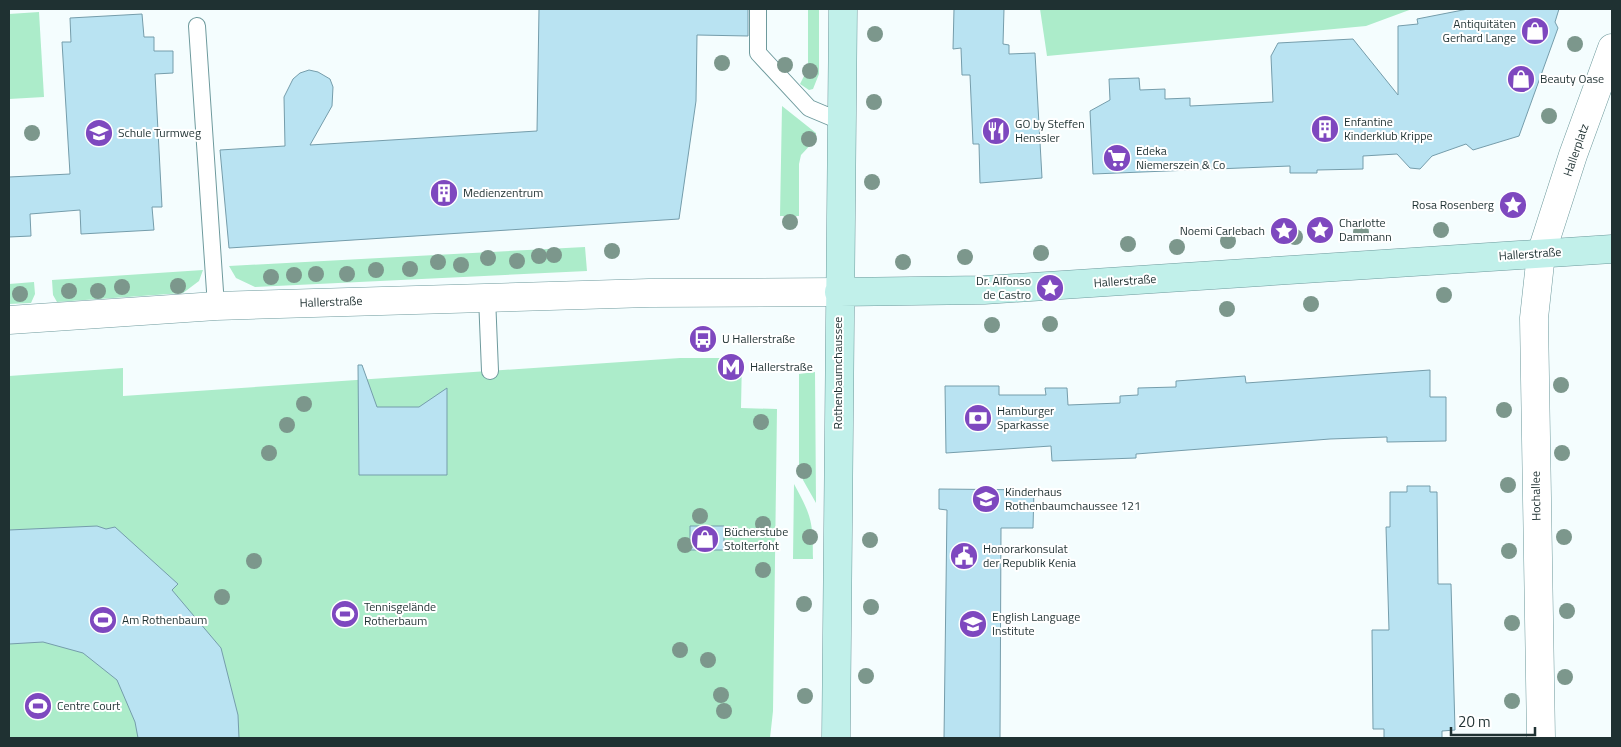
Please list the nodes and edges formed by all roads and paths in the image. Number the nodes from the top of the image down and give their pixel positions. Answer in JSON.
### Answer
{"nodes":[{"id":1,"x":758,"y":9,"type":"edge"},
{"id":2,"x":843,"y":9,"type":"edge"},
{"id":3,"x":197,"y":26,"type":"dead end"},
{"id":4,"x":1612,"y":48,"type":"edge"},
{"id":5,"x":840,"y":121,"type":"junction"},
{"id":6,"x":1612,"y":249,"type":"edge"},
{"id":7,"x":1541,"y":254,"type":"junction"},
{"id":8,"x":839,"y":292,"type":"junction"},
{"id":9,"x":487,"y":297,"type":"junction"},
{"id":10,"x":216,"y":306,"type":"junction"},
{"id":11,"x":9,"y":320,"type":"edge"},
{"id":12,"x":490,"y":371,"type":"dead end"},
{"id":13,"x":836,"y":738,"type":"edge"},
{"id":14,"x":1541,"y":738,"type":"edge"}],
"edges":[{"from":1,"to":5,"type":"lane"},
{"from":2,"to":5,"type":"main road","name":"Rothenbaumchaussee"},
{"from":3,"to":10,"type":"lane"},
{"from":4,"to":7,"type":"street","name":"Hallerplatz"},
{"from":5,"to":8,"type":"main road","name":"Rothenbaumchaussee"},
{"from":6,"to":7,"type":"main road","name":"Hallerstraße"},
{"from":7,"to":8,"type":"main road","name":"Hallerstraße"},
{"from":7,"to":14,"type":"street","name":"Hochallee"},
{"from":8,"to":9,"type":"street","name":"Hallerstraße"},
{"from":8,"to":13,"type":"main road","name":"Rothenbaumchaussee"},
{"from":9,"to":10,"type":"street","name":"Hallerstraße"},
{"from":9,"to":12,"type":"lane"},
{"from":10,"to":11,"type":"street","name":"Hallerstraße"}]}
